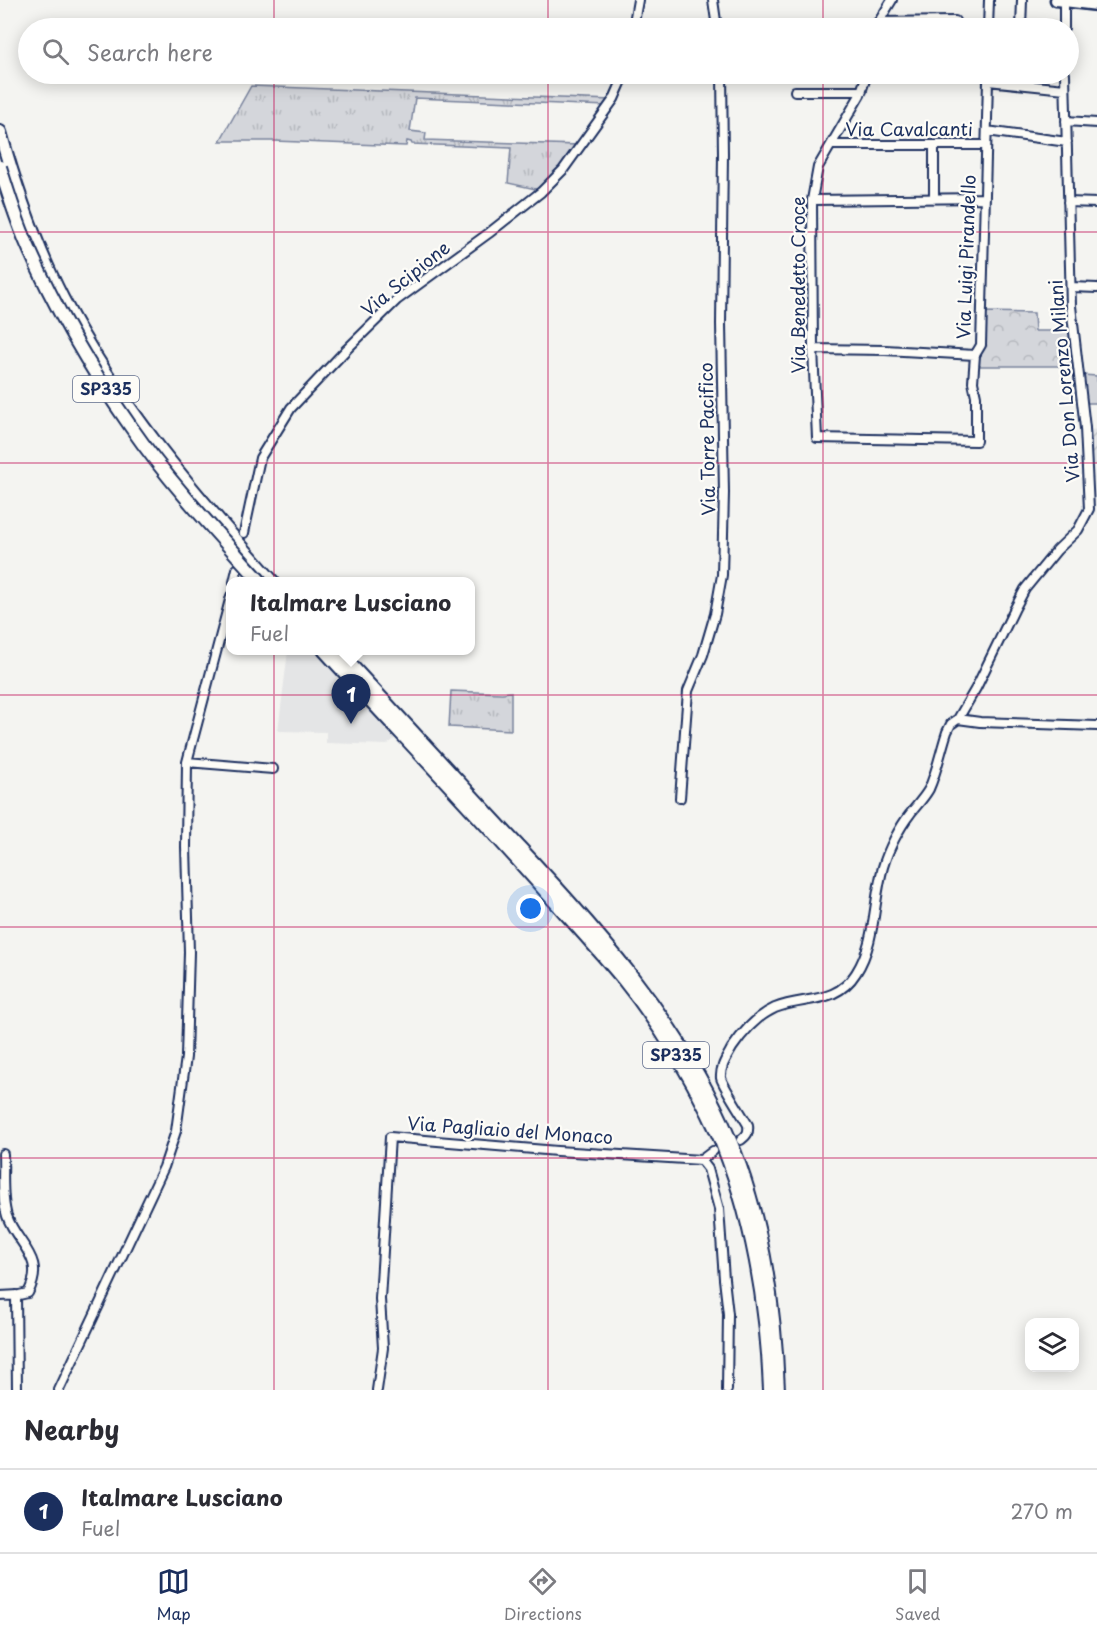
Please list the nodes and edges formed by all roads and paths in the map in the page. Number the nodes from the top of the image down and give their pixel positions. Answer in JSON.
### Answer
{"nodes":[{"id":1,"x":638,"y":0,"type":"edge"},
{"id":2,"x":712,"y":0,"type":"edge"},
{"id":3,"x":892,"y":0,"type":"edge"},
{"id":4,"x":989,"y":0,"type":"edge"},
{"id":5,"x":1022,"y":0,"type":"edge"},
{"id":6,"x":1059,"y":0,"type":"edge"},
{"id":7,"x":1097,"y":5,"type":"edge"},
{"id":8,"x":635,"y":18,"type":"edge"},
{"id":9,"x":715,"y":18,"type":"edge"},
{"id":10,"x":880,"y":18,"type":"edge"},
{"id":11,"x":988,"y":18,"type":"edge"},
{"id":12,"x":1021,"y":18,"type":"edge"},
{"id":13,"x":1062,"y":18,"type":"edge"},
{"id":14,"x":621,"y":84,"type":"edge"},
{"id":15,"x":722,"y":84,"type":"edge"},
{"id":16,"x":864,"y":84,"type":"edge"},
{"id":17,"x":987,"y":84,"type":"edge"},
{"id":18,"x":1032,"y":84,"type":"edge"},
{"id":19,"x":1065,"y":84,"type":"edge"},
{"id":20,"x":1065,"y":89,"type":"junction"},
{"id":21,"x":795,"y":91,"type":"dead end"},
{"id":22,"x":862,"y":91,"type":"junction"},
{"id":23,"x":1066,"y":121,"type":"junction"},
{"id":24,"x":1097,"y":123,"type":"edge"},
{"id":25,"x":987,"y":131,"type":"junction"},
{"id":26,"x":0,"y":132,"type":"edge"},
{"id":27,"x":1067,"y":142,"type":"junction"},
{"id":28,"x":832,"y":145,"type":"junction"},
{"id":29,"x":934,"y":145,"type":"junction"},
{"id":30,"x":986,"y":145,"type":"junction"},
{"id":31,"x":0,"y":167,"type":"edge"},
{"id":32,"x":985,"y":198,"type":"junction"},
{"id":33,"x":934,"y":199,"type":"junction"},
{"id":34,"x":812,"y":200,"type":"junction"},
{"id":35,"x":1068,"y":202,"type":"junction"},
{"id":36,"x":1097,"y":203,"type":"edge"},
{"id":37,"x":1072,"y":286,"type":"junction"},
{"id":38,"x":1097,"y":288,"type":"edge"},
{"id":39,"x":813,"y":349,"type":"junction"},
{"id":40,"x":975,"y":355,"type":"junction"},
{"id":41,"x":976,"y":441,"type":"joint"},
{"id":42,"x":244,"y":533,"type":"dead end"},
{"id":43,"x":237,"y":569,"type":"dead end"},
{"id":44,"x":235,"y":577,"type":"edge"},
{"id":45,"x":257,"y":577,"type":"edge"},
{"id":46,"x":269,"y":577,"type":"edge"},
{"id":47,"x":226,"y":615,"type":"edge"},
{"id":48,"x":328,"y":655,"type":"edge"},
{"id":49,"x":341,"y":655,"type":"edge"},
{"id":50,"x":958,"y":718,"type":"junction"},
{"id":51,"x":1097,"y":726,"type":"edge"},
{"id":52,"x":188,"y":762,"type":"junction"},
{"id":53,"x":273,"y":769,"type":"dead end"},
{"id":54,"x":457,"y":784,"type":"junction"},
{"id":55,"x":680,"y":798,"type":"dead end"},
{"id":56,"x":741,"y":1140,"type":"dead end"},
{"id":57,"x":713,"y":1151,"type":"dead end"},
{"id":58,"x":3,"y":1154,"type":"dead end"},
{"id":59,"x":701,"y":1160,"type":"junction"},
{"id":60,"x":16,"y":1295,"type":"junction"},
{"id":61,"x":0,"y":1296,"type":"edge"},
{"id":62,"x":17,"y":1390,"type":"edge"},
{"id":63,"x":59,"y":1390,"type":"edge"},
{"id":64,"x":377,"y":1390,"type":"edge"},
{"id":65,"x":727,"y":1390,"type":"edge"},
{"id":66,"x":770,"y":1390,"type":"edge"},
{"id":67,"x":778,"y":1390,"type":"edge"}],
"edges":[{"from":1,"to":8,"type":"street"},
{"from":2,"to":9,"type":"street"},
{"from":3,"to":10,"type":"street"},
{"from":4,"to":11,"type":"street"},
{"from":5,"to":12,"type":"street"},
{"from":6,"to":7,"type":"main road"},
{"from":6,"to":13,"type":"street"},
{"from":14,"to":42,"type":"street","name":"Via Scipione"},
{"from":15,"to":55,"type":"street","name":"Via Torre Pacifico"},
{"from":16,"to":22,"type":"street","name":"Via Benedetto Croce"},
{"from":17,"to":25,"type":"street","name":"Via Luigi Pirandello"},
{"from":18,"to":20,"type":"street"},
{"from":19,"to":20,"type":"street","name":"Via Don Lorenzo Milani"},
{"from":20,"to":23,"type":"street","name":"Via Don Lorenzo Milani"},
{"from":21,"to":22,"type":"street"},
{"from":22,"to":28,"type":"street","name":"Via Benedetto Croce"},
{"from":23,"to":24,"type":"street"},
{"from":23,"to":27,"type":"street","name":"Via Don Lorenzo Milani"},
{"from":25,"to":27,"type":"street"},
{"from":25,"to":30,"type":"street","name":"Via Luigi Pirandello"},
{"from":26,"to":46,"type":"highway","number":"SP335"},
{"from":27,"to":35,"type":"street","name":"Via Don Lorenzo Milani"},
{"from":28,"to":29,"type":"street","name":"Via Cavalcanti"},
{"from":28,"to":34,"type":"street","name":"Via Benedetto Croce"},
{"from":29,"to":30,"type":"street","name":"Via Cavalcanti"},
{"from":29,"to":33,"type":"street"},
{"from":30,"to":32,"type":"street","name":"Via Luigi Pirandello"},
{"from":31,"to":45,"type":"highway","number":"SP335","bridge":true},
{"from":32,"to":33,"type":"street"},
{"from":32,"to":40,"type":"street","name":"Via Luigi Pirandello"},
{"from":33,"to":34,"type":"street"},
{"from":34,"to":39,"type":"street","name":"Via Benedetto Croce"},
{"from":35,"to":36,"type":"street"},
{"from":35,"to":37,"type":"street","name":"Via Don Lorenzo Milani"},
{"from":37,"to":38,"type":"street"},
{"from":37,"to":50,"type":"street","name":"Via Don Lorenzo Milani"},
{"from":39,"to":40,"type":"street"},
{"from":39,"to":41,"type":"street","name":"Via Benedetto Croce"},
{"from":40,"to":41,"type":"street","name":"Via Luigi Pirandello"},
{"from":43,"to":44,"type":"street"},
{"from":47,"to":52,"type":"street"},
{"from":48,"to":54,"type":"highway","number":"SP335"},
{"from":49,"to":54,"type":"highway","number":"SP335"},
{"from":50,"to":51,"type":"street"},
{"from":50,"to":56,"type":"street","name":"Via Don Lorenzo Milani"},
{"from":52,"to":53,"type":"street"},
{"from":52,"to":63,"type":"street"},
{"from":54,"to":66,"type":"highway","number":"SP335"},
{"from":54,"to":67,"type":"highway","number":"SP335"},
{"from":57,"to":59,"type":"street"},
{"from":58,"to":60,"type":"street"},
{"from":59,"to":64,"type":"street","name":"Via Pagliaio del Monaco"},
{"from":59,"to":65,"type":"street"},
{"from":60,"to":61,"type":"street"},
{"from":60,"to":62,"type":"street"}]}
